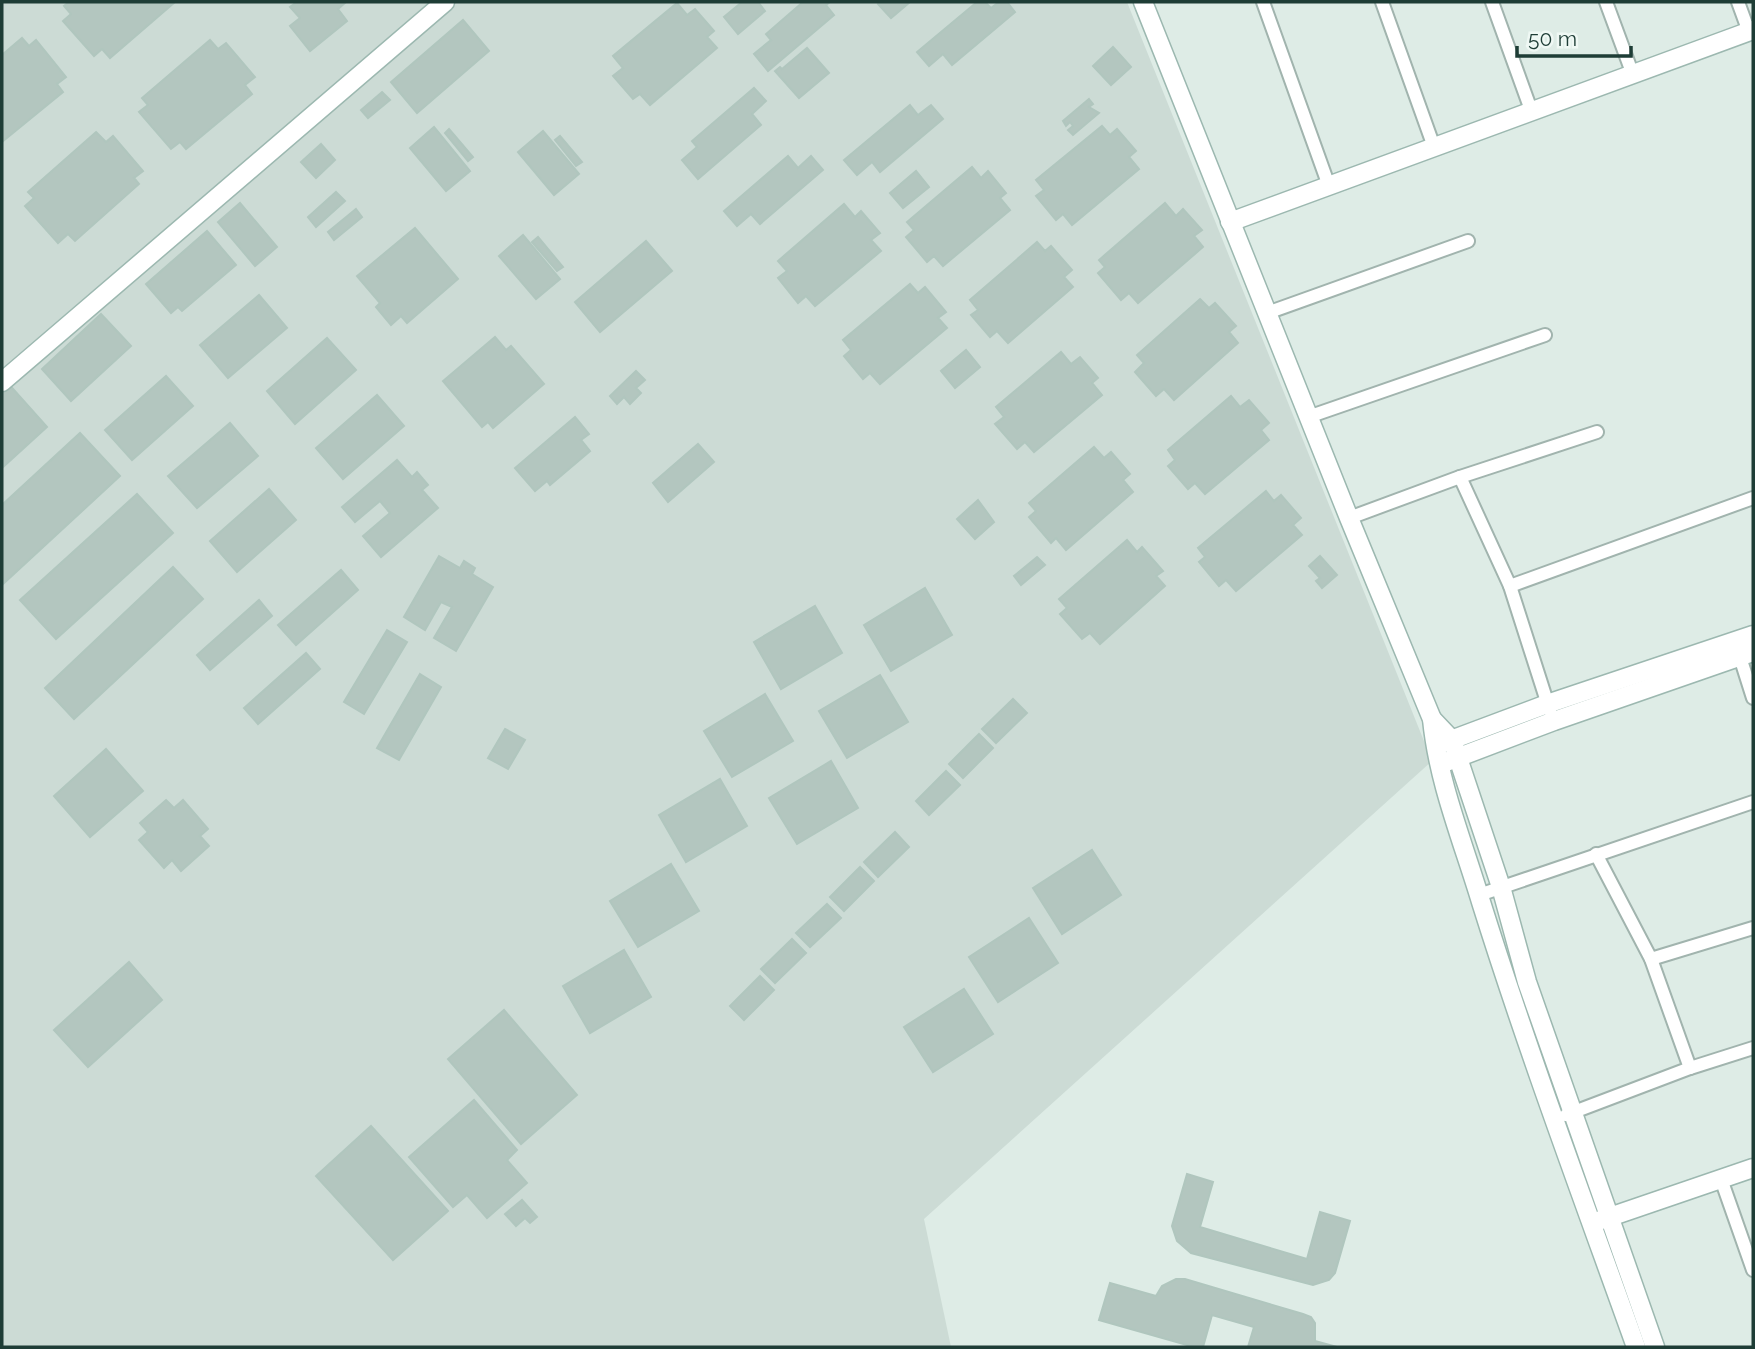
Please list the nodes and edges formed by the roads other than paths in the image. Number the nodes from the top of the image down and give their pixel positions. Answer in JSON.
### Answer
{"nodes":[{"id":1,"x":445,"y":2,"type":"edge"},
{"id":2,"x":1143,"y":2,"type":"edge"},
{"id":3,"x":1263,"y":2,"type":"edge"},
{"id":4,"x":1382,"y":2,"type":"edge"},
{"id":5,"x":1492,"y":2,"type":"edge"},
{"id":6,"x":1606,"y":2,"type":"edge"},
{"id":7,"x":1738,"y":2,"type":"edge"},
{"id":8,"x":1751,"y":31,"type":"edge"},
{"id":9,"x":1633,"y":75,"type":"junction"},
{"id":10,"x":1531,"y":110,"type":"junction"},
{"id":11,"x":1434,"y":147,"type":"junction"},
{"id":12,"x":1329,"y":186,"type":"junction"},
{"id":13,"x":1230,"y":222,"type":"junction"},
{"id":14,"x":1468,"y":241,"type":"dead end"},
{"id":15,"x":1267,"y":313,"type":"junction"},
{"id":16,"x":1545,"y":335,"type":"dead end"},
{"id":17,"x":2,"y":382,"type":"edge"},
{"id":18,"x":1308,"y":418,"type":"junction"},
{"id":19,"x":1597,"y":432,"type":"dead end"},
{"id":20,"x":1460,"y":477,"type":"junction"},
{"id":21,"x":1753,"y":498,"type":"edge"},
{"id":22,"x":1349,"y":518,"type":"junction"},
{"id":23,"x":1510,"y":586,"type":"junction"},
{"id":24,"x":1753,"y":635,"type":"edge"},
{"id":25,"x":1747,"y":654,"type":"edge"},
{"id":26,"x":1753,"y":698,"type":"edge"},
{"id":27,"x":1550,"y":712,"type":"junction"},
{"id":28,"x":1432,"y":719,"type":"junction"},
{"id":29,"x":1452,"y":740,"type":"junction"},
{"id":30,"x":1434,"y":747,"type":"junction"},
{"id":31,"x":1458,"y":758,"type":"junction"},
{"id":32,"x":1440,"y":764,"type":"junction"},
{"id":33,"x":1753,"y":802,"type":"edge"},
{"id":34,"x":1596,"y":854,"type":"junction"},
{"id":35,"x":1501,"y":887,"type":"junction"},
{"id":36,"x":1479,"y":895,"type":"junction"},
{"id":37,"x":1753,"y":928,"type":"edge"},
{"id":38,"x":1651,"y":959,"type":"junction"},
{"id":39,"x":1753,"y":1048,"type":"edge"},
{"id":40,"x":1690,"y":1068,"type":"junction"},
{"id":41,"x":1572,"y":1113,"type":"junction"},
{"id":42,"x":1553,"y":1119,"type":"junction"},
{"id":43,"x":1753,"y":1168,"type":"edge"},
{"id":44,"x":1721,"y":1179,"type":"junction"},
{"id":45,"x":1600,"y":1220,"type":"junction"},
{"id":46,"x":1753,"y":1267,"type":"edge"},
{"id":47,"x":1636,"y":1347,"type":"edge"},
{"id":48,"x":1656,"y":1347,"type":"edge"}],
"edges":[{"from":1,"to":17,"type":"street"},
{"from":2,"to":13,"type":"street"},
{"from":3,"to":12,"type":"street"},
{"from":4,"to":11,"type":"street"},
{"from":5,"to":10,"type":"street"},
{"from":6,"to":9,"type":"street"},
{"from":7,"to":8,"type":"street"},
{"from":8,"to":9,"type":"street"},
{"from":9,"to":10,"type":"street"},
{"from":10,"to":11,"type":"street"},
{"from":11,"to":12,"type":"street"},
{"from":12,"to":13,"type":"street"},
{"from":13,"to":15,"type":"street"},
{"from":14,"to":15,"type":"street"},
{"from":15,"to":18,"type":"street"},
{"from":16,"to":18,"type":"street"},
{"from":18,"to":22,"type":"street"},
{"from":19,"to":20,"type":"street"},
{"from":20,"to":22,"type":"street"},
{"from":20,"to":23,"type":"street"},
{"from":21,"to":23,"type":"street"},
{"from":22,"to":28,"type":"street"},
{"from":23,"to":27,"type":"street"},
{"from":24,"to":27,"type":"street"},
{"from":25,"to":26,"type":"street"},
{"from":25,"to":27,"type":"street"},
{"from":27,"to":29,"type":"street"},
{"from":27,"to":31,"type":"street"},
{"from":28,"to":29,"type":"street"},
{"from":28,"to":30,"type":"street"},
{"from":29,"to":30,"type":"street"},
{"from":29,"to":31,"type":"street"},
{"from":30,"to":32,"type":"street"},
{"from":31,"to":32,"type":"street"},
{"from":31,"to":35,"type":"street"},
{"from":32,"to":36,"type":"street"},
{"from":33,"to":34,"type":"street"},
{"from":34,"to":35,"type":"street"},
{"from":34,"to":38,"type":"street"},
{"from":35,"to":36,"type":"street"},
{"from":35,"to":41,"type":"street"},
{"from":36,"to":42,"type":"street"},
{"from":37,"to":38,"type":"street"},
{"from":38,"to":40,"type":"street"},
{"from":39,"to":40,"type":"street"},
{"from":40,"to":41,"type":"street"},
{"from":41,"to":42,"type":"street"},
{"from":41,"to":45,"type":"street"},
{"from":42,"to":45,"type":"street"},
{"from":43,"to":44,"type":"street"},
{"from":44,"to":45,"type":"street"},
{"from":44,"to":46,"type":"street"},
{"from":45,"to":47,"type":"street"},
{"from":45,"to":48,"type":"street"}]}
